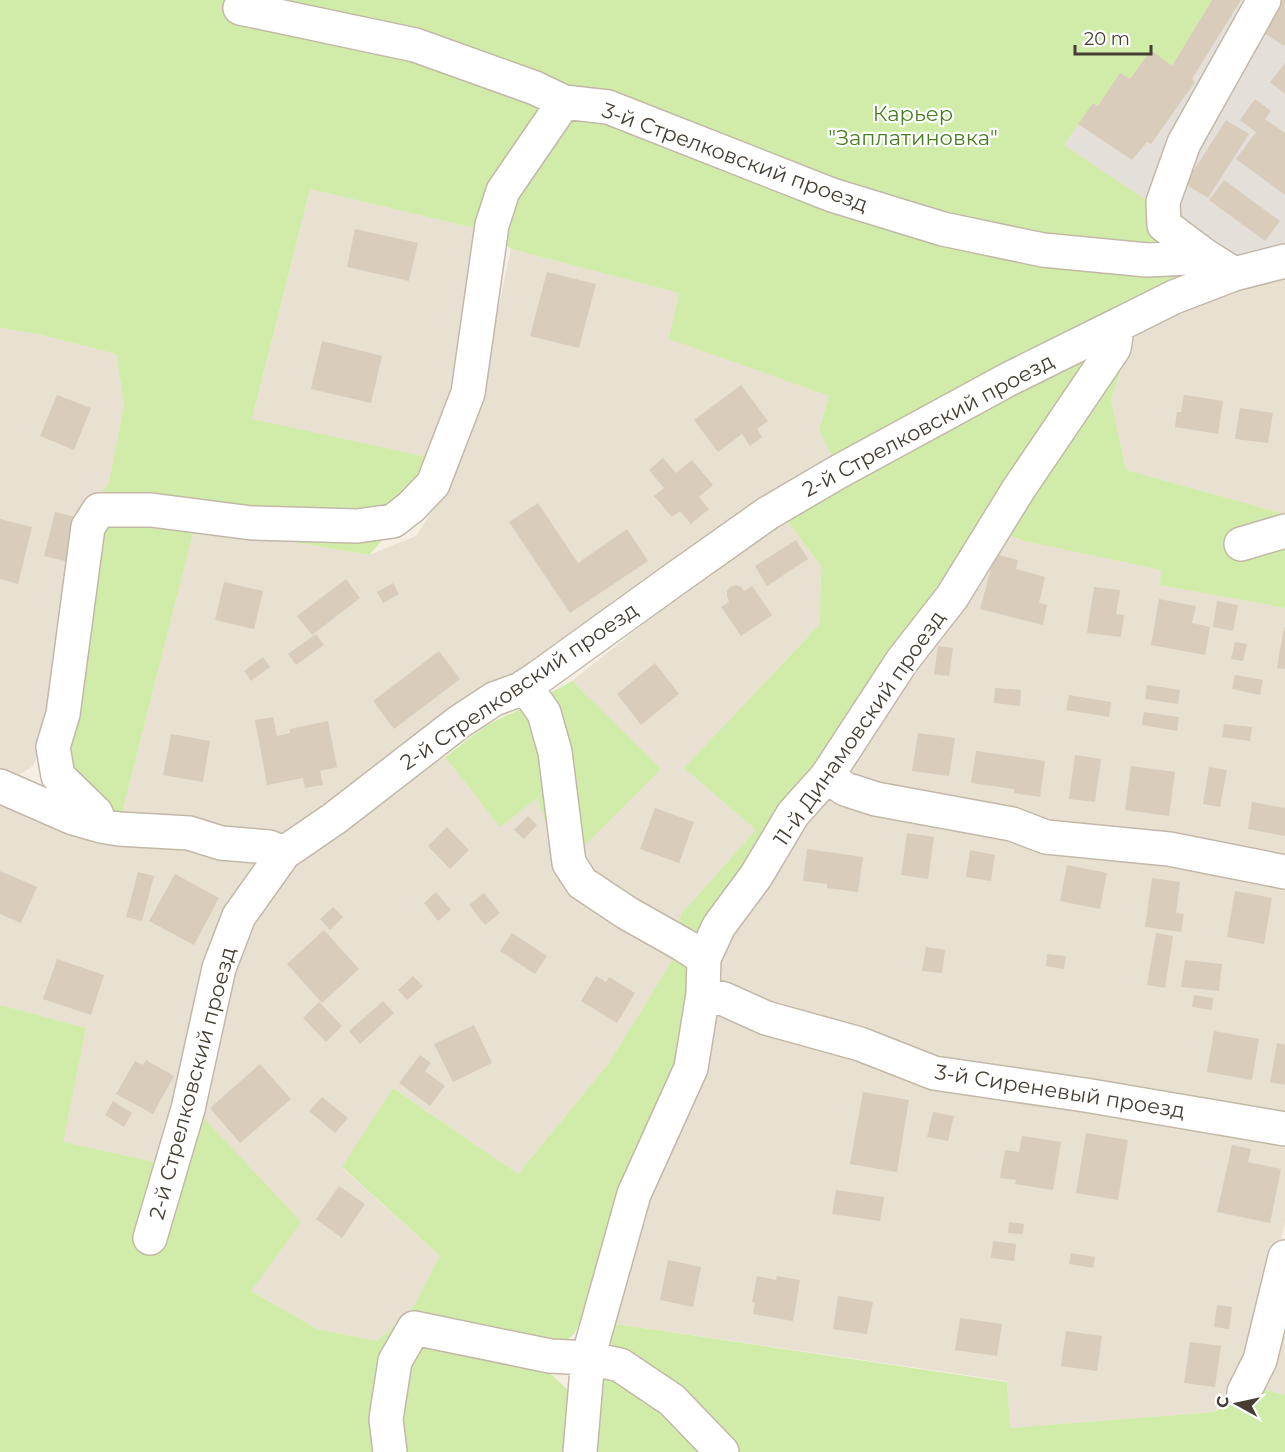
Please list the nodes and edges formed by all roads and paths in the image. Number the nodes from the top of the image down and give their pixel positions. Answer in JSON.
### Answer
{"nodes":[{"id":1,"x":1264,"y":0,"type":"edge"},
{"id":2,"x":240,"y":8,"type":"dead end"},
{"id":3,"x":564,"y":102,"type":"junction"},
{"id":4,"x":1204,"y":255,"type":"junction"},
{"id":5,"x":1285,"y":261,"type":"edge"},
{"id":6,"x":1234,"y":274,"type":"junction"},
{"id":7,"x":1118,"y":325,"type":"junction"},
{"id":8,"x":1285,"y":531,"type":"edge"},
{"id":9,"x":1241,"y":544,"type":"dead end"},
{"id":10,"x":525,"y":686,"type":"junction"},
{"id":11,"x":53,"y":747,"type":"junction"},
{"id":12,"x":826,"y":776,"type":"junction"},
{"id":13,"x":12,"y":792,"type":"edge"},
{"id":14,"x":101,"y":826,"type":"junction"},
{"id":15,"x":284,"y":853,"type":"junction"},
{"id":16,"x":1285,"y":872,"type":"edge"},
{"id":17,"x":704,"y":958,"type":"junction"},
{"id":18,"x":703,"y":994,"type":"junction"},
{"id":19,"x":1285,"y":1129,"type":"edge"},
{"id":20,"x":150,"y":1238,"type":"dead end"},
{"id":21,"x":1285,"y":1257,"type":"edge"},
{"id":22,"x":588,"y":1358,"type":"junction"},
{"id":23,"x":1244,"y":1392,"type":"dead end"},
{"id":24,"x":390,"y":1452,"type":"edge"},
{"id":25,"x":580,"y":1452,"type":"edge"},
{"id":26,"x":722,"y":1452,"type":"edge"}],
"edges":[{"from":1,"to":4,"type":"street"},
{"from":2,"to":3,"type":"street","name":"3-й Стрелковский проезд"},
{"from":3,"to":4,"type":"street","name":"3-й Стрелковский проезд"},
{"from":3,"to":11,"type":"street"},
{"from":4,"to":6,"type":"street"},
{"from":5,"to":6,"type":"street"},
{"from":6,"to":7,"type":"street"},
{"from":7,"to":10,"type":"street","name":"2-й Стрелковский проезд"},
{"from":7,"to":12,"type":"street","name":"11-й Динамовский проезд"},
{"from":8,"to":9,"type":"street"},
{"from":10,"to":15,"type":"street","name":"2-й Стрелковский проезд"},
{"from":10,"to":17,"type":"street"},
{"from":11,"to":13,"type":"street"},
{"from":11,"to":14,"type":"street"},
{"from":12,"to":16,"type":"street"},
{"from":12,"to":17,"type":"street","name":"11-й Динамовский проезд"},
{"from":13,"to":14,"type":"street"},
{"from":14,"to":15,"type":"street"},
{"from":15,"to":20,"type":"street","name":"2-й Стрелковский проезд"},
{"from":17,"to":18,"type":"street","name":"11-й Динамовский проезд"},
{"from":18,"to":19,"type":"street","name":"3-й Сиреневый проезд"},
{"from":18,"to":22,"type":"street","name":"11-й Динамовский проезд"},
{"from":21,"to":23,"type":"street"},
{"from":22,"to":24,"type":"street"},
{"from":22,"to":25,"type":"street","name":"11-й Динамовский проезд"},
{"from":22,"to":26,"type":"street"}]}
